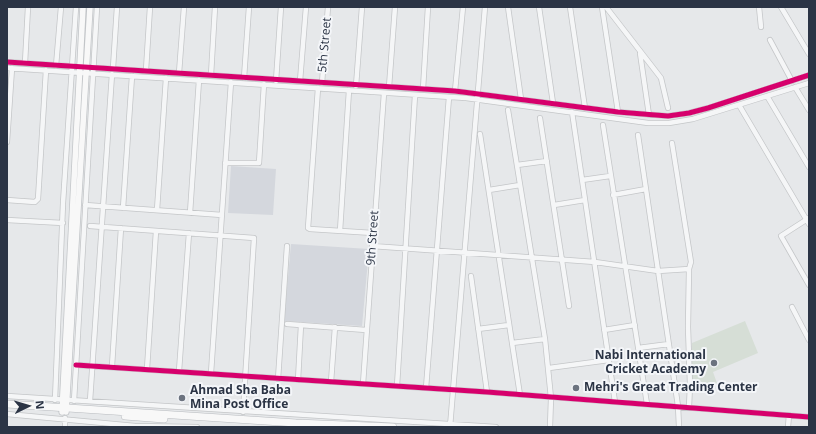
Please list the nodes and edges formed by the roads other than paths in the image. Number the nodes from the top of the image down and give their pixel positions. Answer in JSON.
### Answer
{"nodes":[{"id":1,"x":28,"y":7,"type":"edge"},
{"id":2,"x":61,"y":7,"type":"edge"},
{"id":3,"x":76,"y":7,"type":"edge"},
{"id":4,"x":83,"y":7,"type":"edge"},
{"id":5,"x":90,"y":7,"type":"edge"},
{"id":6,"x":97,"y":7,"type":"edge"},
{"id":7,"x":117,"y":7,"type":"edge"},
{"id":8,"x":150,"y":7,"type":"edge"},
{"id":9,"x":184,"y":7,"type":"edge"},
{"id":10,"x":215,"y":7,"type":"edge"},
{"id":11,"x":249,"y":7,"type":"edge"},
{"id":12,"x":281,"y":7,"type":"edge"},
{"id":13,"x":306,"y":7,"type":"edge"},
{"id":14,"x":328,"y":7,"type":"edge"},
{"id":15,"x":362,"y":7,"type":"edge"},
{"id":16,"x":396,"y":7,"type":"edge"},
{"id":17,"x":428,"y":7,"type":"edge"},
{"id":18,"x":463,"y":7,"type":"edge"},
{"id":19,"x":485,"y":7,"type":"edge"},
{"id":20,"x":508,"y":7,"type":"edge"},
{"id":21,"x":539,"y":7,"type":"edge"},
{"id":22,"x":570,"y":7,"type":"edge"},
{"id":23,"x":602,"y":7,"type":"edge"},
{"id":24,"x":606,"y":7,"type":"edge"},
{"id":25,"x":759,"y":7,"type":"edge"},
{"id":26,"x":781,"y":7,"type":"edge"},
{"id":27,"x":761,"y":27,"type":"dead end"},
{"id":28,"x":770,"y":40,"type":"dead end"},
{"id":29,"x":640,"y":51,"type":"junction"},
{"id":30,"x":809,"y":54,"type":"edge"},
{"id":31,"x":7,"y":62,"type":"edge"},
{"id":32,"x":25,"y":63,"type":"junction"},
{"id":33,"x":56,"y":66,"type":"junction"},
{"id":34,"x":10,"y":68,"type":"edge"},
{"id":35,"x":113,"y":68,"type":"junction"},
{"id":36,"x":72,"y":69,"type":"junction"},
{"id":37,"x":79,"y":69,"type":"junction"},
{"id":38,"x":46,"y":70,"type":"junction"},
{"id":39,"x":90,"y":70,"type":"junction"},
{"id":40,"x":146,"y":70,"type":"junction"},
{"id":41,"x":179,"y":73,"type":"junction"},
{"id":42,"x":112,"y":74,"type":"junction"},
{"id":43,"x":211,"y":75,"type":"junction"},
{"id":44,"x":809,"y":75,"type":"edge"},
{"id":45,"x":132,"y":76,"type":"junction"},
{"id":46,"x":166,"y":78,"type":"junction"},
{"id":47,"x":244,"y":78,"type":"junction"},
{"id":48,"x":199,"y":80,"type":"junction"},
{"id":49,"x":277,"y":80,"type":"junction"},
{"id":50,"x":300,"y":81,"type":"junction"},
{"id":51,"x":792,"y":81,"type":"junction"},
{"id":52,"x":231,"y":82,"type":"junction"},
{"id":53,"x":322,"y":83,"type":"junction"},
{"id":54,"x":809,"y":83,"type":"edge"},
{"id":55,"x":264,"y":84,"type":"junction"},
{"id":56,"x":276,"y":85,"type":"junction"},
{"id":57,"x":356,"y":86,"type":"junction"},
{"id":58,"x":389,"y":87,"type":"junction"},
{"id":59,"x":795,"y":87,"type":"junction"},
{"id":60,"x":318,"y":88,"type":"junction"},
{"id":61,"x":423,"y":89,"type":"junction"},
{"id":62,"x":349,"y":90,"type":"junction"},
{"id":63,"x":455,"y":91,"type":"junction"},
{"id":64,"x":384,"y":93,"type":"junction"},
{"id":65,"x":478,"y":94,"type":"junction"},
{"id":66,"x":415,"y":95,"type":"junction"},
{"id":67,"x":767,"y":96,"type":"junction"},
{"id":68,"x":449,"y":97,"type":"junction"},
{"id":69,"x":477,"y":99,"type":"junction"},
{"id":70,"x":521,"y":99,"type":"junction"},
{"id":71,"x":553,"y":103,"type":"junction"},
{"id":72,"x":739,"y":104,"type":"junction"},
{"id":73,"x":585,"y":108,"type":"junction"},
{"id":74,"x":668,"y":108,"type":"dead end"},
{"id":75,"x":508,"y":110,"type":"dead end"},
{"id":76,"x":809,"y":110,"type":"edge"},
{"id":77,"x":572,"y":112,"type":"junction"},
{"id":78,"x":618,"y":112,"type":"junction"},
{"id":79,"x":649,"y":115,"type":"junction"},
{"id":80,"x":540,"y":118,"type":"dead end"},
{"id":81,"x":603,"y":124,"type":"dead end"},
{"id":82,"x":480,"y":134,"type":"dead end"},
{"id":83,"x":638,"y":135,"type":"dead end"},
{"id":84,"x":7,"y":142,"type":"edge"},
{"id":85,"x":672,"y":142,"type":"dead end"},
{"id":86,"x":547,"y":161,"type":"junction"},
{"id":87,"x":225,"y":163,"type":"junction"},
{"id":88,"x":517,"y":165,"type":"junction"},
{"id":89,"x":809,"y":167,"type":"edge"},
{"id":90,"x":610,"y":176,"type":"junction"},
{"id":91,"x":582,"y":180,"type":"junction"},
{"id":92,"x":520,"y":185,"type":"junction"},
{"id":93,"x":646,"y":188,"type":"junction"},
{"id":94,"x":489,"y":190,"type":"junction"},
{"id":95,"x":613,"y":195,"type":"junction"},
{"id":96,"x":7,"y":200,"type":"edge"},
{"id":97,"x":585,"y":200,"type":"junction"},
{"id":98,"x":85,"y":204,"type":"junction"},
{"id":99,"x":554,"y":205,"type":"junction"},
{"id":100,"x":103,"y":206,"type":"junction"},
{"id":101,"x":123,"y":208,"type":"junction"},
{"id":102,"x":157,"y":210,"type":"junction"},
{"id":103,"x":190,"y":212,"type":"junction"},
{"id":104,"x":222,"y":215,"type":"junction"},
{"id":105,"x":808,"y":219,"type":"edge"},
{"id":106,"x":7,"y":220,"type":"edge"},
{"id":107,"x":62,"y":223,"type":"junction"},
{"id":108,"x":809,"y":224,"type":"edge"},
{"id":109,"x":90,"y":226,"type":"dead end"},
{"id":110,"x":102,"y":227,"type":"junction"},
{"id":111,"x":121,"y":228,"type":"junction"},
{"id":112,"x":156,"y":231,"type":"junction"},
{"id":113,"x":340,"y":231,"type":"junction"},
{"id":114,"x":189,"y":233,"type":"junction"},
{"id":115,"x":373,"y":233,"type":"junction"},
{"id":116,"x":220,"y":235,"type":"junction"},
{"id":117,"x":288,"y":246,"type":"dead end"},
{"id":118,"x":372,"y":246,"type":"junction"},
{"id":119,"x":405,"y":249,"type":"junction"},
{"id":120,"x":437,"y":251,"type":"junction"},
{"id":121,"x":464,"y":253,"type":"junction"},
{"id":122,"x":499,"y":256,"type":"junction"},
{"id":123,"x":531,"y":258,"type":"junction"},
{"id":124,"x":563,"y":260,"type":"junction"},
{"id":125,"x":595,"y":262,"type":"junction"},
{"id":126,"x":624,"y":267,"type":"junction"},
{"id":127,"x":688,"y":269,"type":"junction"},
{"id":128,"x":658,"y":271,"type":"junction"},
{"id":129,"x":470,"y":276,"type":"dead end"},
{"id":130,"x":809,"y":285,"type":"edge"},
{"id":131,"x":569,"y":306,"type":"dead end"},
{"id":132,"x":792,"y":307,"type":"dead end"},
{"id":133,"x":287,"y":324,"type":"dead end"},
{"id":134,"x":301,"y":325,"type":"junction"},
{"id":135,"x":509,"y":325,"type":"junction"},
{"id":136,"x":635,"y":325,"type":"junction"},
{"id":137,"x":335,"y":328,"type":"junction"},
{"id":138,"x":478,"y":329,"type":"junction"},
{"id":139,"x":366,"y":330,"type":"junction"},
{"id":140,"x":604,"y":330,"type":"junction"},
{"id":141,"x":807,"y":330,"type":"edge"},
{"id":142,"x":545,"y":339,"type":"junction"},
{"id":143,"x":809,"y":340,"type":"edge"},
{"id":144,"x":512,"y":343,"type":"junction"},
{"id":145,"x":669,"y":344,"type":"junction"},
{"id":146,"x":638,"y":348,"type":"junction"},
{"id":147,"x":609,"y":360,"type":"junction"},
{"id":148,"x":76,"y":365,"type":"junction"},
{"id":149,"x":91,"y":365,"type":"junction"},
{"id":150,"x":112,"y":366,"type":"junction"},
{"id":151,"x":549,"y":368,"type":"junction"},
{"id":152,"x":147,"y":369,"type":"junction"},
{"id":153,"x":180,"y":371,"type":"junction"},
{"id":154,"x":211,"y":373,"type":"junction"},
{"id":155,"x":245,"y":376,"type":"junction"},
{"id":156,"x":278,"y":379,"type":"junction"},
{"id":157,"x":298,"y":380,"type":"junction"},
{"id":158,"x":331,"y":382,"type":"junction"},
{"id":159,"x":363,"y":384,"type":"junction"},
{"id":160,"x":396,"y":386,"type":"junction"},
{"id":161,"x":426,"y":388,"type":"junction"},
{"id":162,"x":453,"y":390,"type":"junction"},
{"id":163,"x":487,"y":392,"type":"junction"},
{"id":164,"x":520,"y":395,"type":"junction"},
{"id":165,"x":7,"y":396,"type":"edge"},
{"id":166,"x":551,"y":398,"type":"junction"},
{"id":167,"x":54,"y":400,"type":"junction"},
{"id":168,"x":74,"y":401,"type":"junction"},
{"id":169,"x":90,"y":401,"type":"junction"},
{"id":170,"x":615,"y":402,"type":"junction"},
{"id":171,"x":7,"y":404,"type":"edge"},
{"id":172,"x":647,"y":404,"type":"junction"},
{"id":173,"x":678,"y":406,"type":"junction"},
{"id":174,"x":688,"y":407,"type":"junction"},
{"id":175,"x":7,"y":408,"type":"edge"},
{"id":176,"x":64,"y":408,"type":"junction"},
{"id":177,"x":243,"y":412,"type":"junction"},
{"id":178,"x":7,"y":414,"type":"edge"},
{"id":179,"x":789,"y":416,"type":"junction"},
{"id":180,"x":809,"y":417,"type":"edge"},
{"id":181,"x":451,"y":425,"type":"edge"},
{"id":182,"x":65,"y":427,"type":"edge"},
{"id":183,"x":158,"y":427,"type":"edge"},
{"id":184,"x":189,"y":427,"type":"edge"},
{"id":185,"x":197,"y":427,"type":"edge"},
{"id":186,"x":284,"y":427,"type":"edge"},
{"id":187,"x":393,"y":427,"type":"edge"},
{"id":188,"x":496,"y":427,"type":"edge"},
{"id":189,"x":550,"y":427,"type":"edge"},
{"id":190,"x":679,"y":427,"type":"edge"},
{"id":191,"x":788,"y":427,"type":"edge"}],
"edges":[{"from":1,"to":32,"type":"street"},
{"from":2,"to":33,"type":"street"},
{"from":3,"to":36,"type":"street"},
{"from":4,"to":37,"type":"main road"},
{"from":5,"to":39,"type":"main road"},
{"from":6,"to":39,"type":"street"},
{"from":7,"to":35,"type":"street"},
{"from":8,"to":40,"type":"street"},
{"from":9,"to":41,"type":"street"},
{"from":10,"to":43,"type":"street"},
{"from":11,"to":47,"type":"street"},
{"from":12,"to":49,"type":"street"},
{"from":13,"to":50,"type":"street"},
{"from":14,"to":53,"type":"street","name":"5th Street"},
{"from":15,"to":57,"type":"street"},
{"from":16,"to":58,"type":"street"},
{"from":17,"to":61,"type":"street"},
{"from":18,"to":63,"type":"street"},
{"from":19,"to":65,"type":"street"},
{"from":20,"to":70,"type":"street"},
{"from":21,"to":71,"type":"street"},
{"from":22,"to":73,"type":"street"},
{"from":23,"to":78,"type":"street"},
{"from":24,"to":29,"type":"street"},
{"from":25,"to":27,"type":"street"},
{"from":26,"to":30,"type":"street"},
{"from":28,"to":51,"type":"street"},
{"from":29,"to":74,"type":"street"},
{"from":29,"to":79,"type":"street"},
{"from":31,"to":32,"type":"street"},
{"from":32,"to":33,"type":"street"},
{"from":33,"to":36,"type":"street"},
{"from":34,"to":38,"type":"street"},
{"from":34,"to":84,"type":"street"},
{"from":35,"to":39,"type":"street"},
{"from":35,"to":40,"type":"street"},
{"from":36,"to":37,"type":"street"},
{"from":36,"to":38,"type":"street"},
{"from":36,"to":107,"type":"street"},
{"from":37,"to":39,"type":"street"},
{"from":37,"to":176,"type":"main road"},
{"from":38,"to":96,"type":"street"},
{"from":39,"to":42,"type":"street"},
{"from":39,"to":98,"type":"street"},
{"from":39,"to":176,"type":"main road"},
{"from":40,"to":41,"type":"street"},
{"from":41,"to":43,"type":"street"},
{"from":42,"to":45,"type":"street"},
{"from":42,"to":100,"type":"street"},
{"from":43,"to":47,"type":"street"},
{"from":44,"to":51,"type":"street"},
{"from":45,"to":46,"type":"street"},
{"from":45,"to":101,"type":"street"},
{"from":46,"to":48,"type":"street"},
{"from":46,"to":102,"type":"street"},
{"from":47,"to":49,"type":"street"},
{"from":48,"to":52,"type":"street"},
{"from":48,"to":103,"type":"street"},
{"from":49,"to":50,"type":"street"},
{"from":49,"to":56,"type":"street"},
{"from":50,"to":53,"type":"street"},
{"from":51,"to":79,"type":"street"},
{"from":52,"to":55,"type":"street"},
{"from":52,"to":87,"type":"street"},
{"from":53,"to":57,"type":"street"},
{"from":54,"to":59,"type":"street"},
{"from":55,"to":56,"type":"street"},
{"from":55,"to":87,"type":"street"},
{"from":56,"to":60,"type":"street"},
{"from":57,"to":58,"type":"street"},
{"from":58,"to":61,"type":"street"},
{"from":59,"to":67,"type":"street"},
{"from":59,"to":76,"type":"street"},
{"from":60,"to":62,"type":"street"},
{"from":60,"to":113,"type":"street"},
{"from":61,"to":63,"type":"street"},
{"from":62,"to":64,"type":"street"},
{"from":62,"to":113,"type":"street"},
{"from":63,"to":65,"type":"street"},
{"from":64,"to":66,"type":"street"},
{"from":64,"to":115,"type":"street","name":"9th Street"},
{"from":65,"to":69,"type":"street"},
{"from":65,"to":70,"type":"street"},
{"from":66,"to":68,"type":"street"},
{"from":66,"to":119,"type":"street"},
{"from":67,"to":72,"type":"street"},
{"from":67,"to":89,"type":"street"},
{"from":68,"to":69,"type":"street"},
{"from":68,"to":120,"type":"street"},
{"from":69,"to":77,"type":"street"},
{"from":69,"to":121,"type":"street"},
{"from":70,"to":71,"type":"street"},
{"from":71,"to":73,"type":"street"},
{"from":72,"to":77,"type":"street"},
{"from":72,"to":105,"type":"street"},
{"from":73,"to":78,"type":"street"},
{"from":75,"to":88,"type":"street"},
{"from":77,"to":91,"type":"street"},
{"from":78,"to":79,"type":"street"},
{"from":80,"to":86,"type":"street"},
{"from":81,"to":90,"type":"street"},
{"from":82,"to":94,"type":"street"},
{"from":83,"to":93,"type":"street"},
{"from":85,"to":127,"type":"street"},
{"from":86,"to":88,"type":"street"},
{"from":86,"to":99,"type":"street"},
{"from":87,"to":104,"type":"street"},
{"from":88,"to":92,"type":"street"},
{"from":90,"to":91,"type":"street"},
{"from":90,"to":95,"type":"street"},
{"from":91,"to":97,"type":"street"},
{"from":92,"to":94,"type":"street"},
{"from":92,"to":123,"type":"street"},
{"from":93,"to":95,"type":"street"},
{"from":93,"to":128,"type":"street"},
{"from":94,"to":122,"type":"street"},
{"from":95,"to":126,"type":"street"},
{"from":97,"to":99,"type":"street"},
{"from":97,"to":125,"type":"street"},
{"from":98,"to":100,"type":"street"},
{"from":98,"to":148,"type":"street"},
{"from":99,"to":124,"type":"street"},
{"from":100,"to":101,"type":"street"},
{"from":100,"to":110,"type":"street"},
{"from":101,"to":102,"type":"street"},
{"from":102,"to":103,"type":"street"},
{"from":103,"to":104,"type":"street"},
{"from":104,"to":116,"type":"street"},
{"from":105,"to":108,"type":"street"},
{"from":105,"to":130,"type":"street"},
{"from":106,"to":107,"type":"street"},
{"from":107,"to":167,"type":"street"},
{"from":109,"to":110,"type":"street"},
{"from":110,"to":111,"type":"street"},
{"from":110,"to":149,"type":"street"},
{"from":111,"to":112,"type":"street"},
{"from":111,"to":150,"type":"street"},
{"from":112,"to":114,"type":"street"},
{"from":112,"to":152,"type":"street"},
{"from":113,"to":115,"type":"street"},
{"from":114,"to":116,"type":"street"},
{"from":114,"to":153,"type":"street"},
{"from":115,"to":118,"type":"street","name":"9th Street"},
{"from":116,"to":154,"type":"street"},
{"from":116,"to":155,"type":"street"},
{"from":117,"to":156,"type":"street"},
{"from":118,"to":119,"type":"street"},
{"from":118,"to":139,"type":"street","name":"9th Street"},
{"from":119,"to":120,"type":"street"},
{"from":119,"to":160,"type":"street"},
{"from":120,"to":121,"type":"street"},
{"from":120,"to":161,"type":"street"},
{"from":121,"to":122,"type":"street"},
{"from":121,"to":162,"type":"street"},
{"from":122,"to":123,"type":"street"},
{"from":122,"to":135,"type":"street"},
{"from":123,"to":124,"type":"street"},
{"from":123,"to":142,"type":"street"},
{"from":124,"to":125,"type":"street"},
{"from":124,"to":131,"type":"street"},
{"from":125,"to":126,"type":"street"},
{"from":125,"to":140,"type":"street"},
{"from":126,"to":128,"type":"street"},
{"from":126,"to":136,"type":"street"},
{"from":127,"to":128,"type":"street"},
{"from":127,"to":174,"type":"street"},
{"from":128,"to":145,"type":"street"},
{"from":129,"to":138,"type":"street"},
{"from":132,"to":141,"type":"street"},
{"from":133,"to":134,"type":"street"},
{"from":134,"to":137,"type":"street"},
{"from":134,"to":157,"type":"street"},
{"from":135,"to":138,"type":"street"},
{"from":135,"to":144,"type":"street"},
{"from":136,"to":140,"type":"street"},
{"from":136,"to":146,"type":"street"},
{"from":137,"to":139,"type":"street"},
{"from":137,"to":158,"type":"street"},
{"from":138,"to":163,"type":"street"},
{"from":139,"to":159,"type":"street","name":"9th Street"},
{"from":140,"to":147,"type":"street"},
{"from":141,"to":143,"type":"street"},
{"from":142,"to":144,"type":"street"},
{"from":142,"to":151,"type":"street"},
{"from":144,"to":164,"type":"street"},
{"from":145,"to":146,"type":"street"},
{"from":145,"to":173,"type":"street"},
{"from":146,"to":172,"type":"street"},
{"from":147,"to":151,"type":"street"},
{"from":147,"to":170,"type":"street"},
{"from":148,"to":149,"type":"street"},
{"from":148,"to":168,"type":"street"},
{"from":149,"to":150,"type":"street"},
{"from":149,"to":169,"type":"street"},
{"from":150,"to":152,"type":"street"},
{"from":151,"to":166,"type":"street"},
{"from":152,"to":153,"type":"street"},
{"from":153,"to":154,"type":"street"},
{"from":154,"to":155,"type":"street"},
{"from":155,"to":156,"type":"street"},
{"from":155,"to":177,"type":"street"},
{"from":156,"to":157,"type":"street"},
{"from":157,"to":158,"type":"street"},
{"from":158,"to":159,"type":"street"},
{"from":159,"to":160,"type":"street"},
{"from":160,"to":161,"type":"street"},
{"from":161,"to":162,"type":"street"},
{"from":162,"to":163,"type":"street"},
{"from":162,"to":181,"type":"street"},
{"from":163,"to":164,"type":"street"},
{"from":164,"to":166,"type":"street"},
{"from":165,"to":167,"type":"street"},
{"from":166,"to":170,"type":"street"},
{"from":166,"to":189,"type":"street"},
{"from":167,"to":176,"type":"street"},
{"from":168,"to":169,"type":"street"},
{"from":168,"to":176,"type":"street"},
{"from":169,"to":177,"type":"street"},
{"from":170,"to":172,"type":"street"},
{"from":171,"to":176,"type":"highway"},
{"from":172,"to":173,"type":"street"},
{"from":173,"to":174,"type":"street"},
{"from":173,"to":190,"type":"street"},
{"from":174,"to":179,"type":"street"},
{"from":175,"to":176,"type":"highway"},
{"from":176,"to":178,"type":"street"},
{"from":176,"to":182,"type":"street"},
{"from":176,"to":183,"type":"street"},
{"from":176,"to":186,"type":"highway"},
{"from":176,"to":187,"type":"highway"},
{"from":177,"to":181,"type":"street"},
{"from":179,"to":180,"type":"street"},
{"from":179,"to":191,"type":"street"},
{"from":181,"to":188,"type":"street"},
{"from":183,"to":184,"type":"street"},
{"from":184,"to":185,"type":"street"}]}
